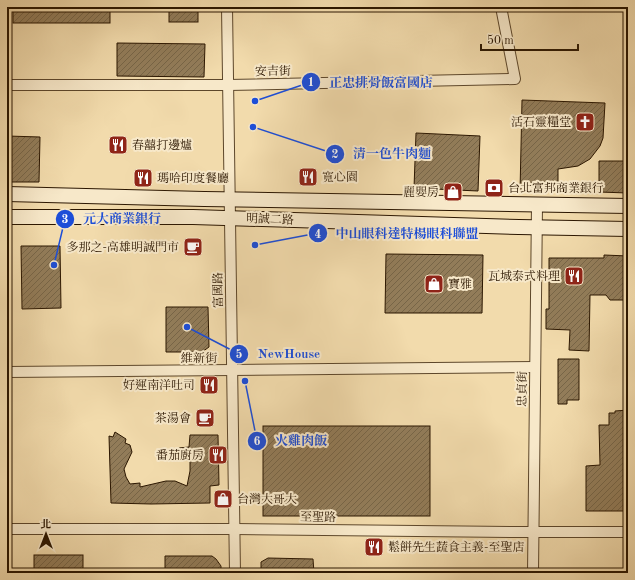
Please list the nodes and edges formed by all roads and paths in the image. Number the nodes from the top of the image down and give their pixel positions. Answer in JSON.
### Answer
{"nodes":[{"id":1,"x":227,"y":7,"type":"edge"},
{"id":2,"x":501,"y":7,"type":"edge"},
{"id":3,"x":7,"y":85,"type":"edge"},
{"id":4,"x":228,"y":85,"type":"junction"},
{"id":5,"x":7,"y":194,"type":"edge"},
{"id":6,"x":230,"y":200,"type":"junction"},
{"id":7,"x":537,"y":205,"type":"junction"},
{"id":8,"x":628,"y":206,"type":"edge"},
{"id":9,"x":7,"y":217,"type":"edge"},
{"id":10,"x":230,"y":218,"type":"junction"},
{"id":11,"x":536,"y":227,"type":"junction"},
{"id":12,"x":628,"y":229,"type":"edge"},
{"id":13,"x":536,"y":366,"type":"junction"},
{"id":14,"x":232,"y":370,"type":"junction"},
{"id":15,"x":7,"y":372,"type":"edge"},
{"id":16,"x":7,"y":529,"type":"edge"},
{"id":17,"x":235,"y":529,"type":"junction"},
{"id":18,"x":533,"y":532,"type":"junction"},
{"id":19,"x":628,"y":532,"type":"edge"},
{"id":20,"x":235,"y":573,"type":"edge"},
{"id":21,"x":532,"y":573,"type":"edge"}],
"edges":[{"from":1,"to":4,"type":"street","name":"富國路"},
{"from":2,"to":4,"type":"street","name":"安吉街"},
{"from":3,"to":4,"type":"street","name":"安吉街"},
{"from":4,"to":6,"type":"street","name":"富國路"},
{"from":5,"to":6,"type":"street","name":"明誠二路"},
{"from":6,"to":7,"type":"street","name":"明誠二路"},
{"from":6,"to":10,"type":"street","name":"富國路"},
{"from":7,"to":8,"type":"street","name":"明誠二路"},
{"from":7,"to":11,"type":"street","name":"忠貞街"},
{"from":9,"to":10,"type":"street","name":"明誠二路"},
{"from":10,"to":11,"type":"street","name":"明誠二路"},
{"from":10,"to":14,"type":"street","name":"富國路"},
{"from":11,"to":12,"type":"street","name":"明誠二路"},
{"from":11,"to":13,"type":"street","name":"忠貞街"},
{"from":13,"to":14,"type":"street","name":"維新街"},
{"from":13,"to":18,"type":"street","name":"忠貞街"},
{"from":14,"to":15,"type":"street","name":"維新街"},
{"from":14,"to":17,"type":"street","name":"富國路"},
{"from":16,"to":17,"type":"street","name":"至聖路"},
{"from":17,"to":18,"type":"street","name":"至聖路"},
{"from":17,"to":20,"type":"street","name":"富國路"},
{"from":18,"to":19,"type":"street","name":"至聖路"},
{"from":18,"to":21,"type":"street","name":"忠貞街"}]}
